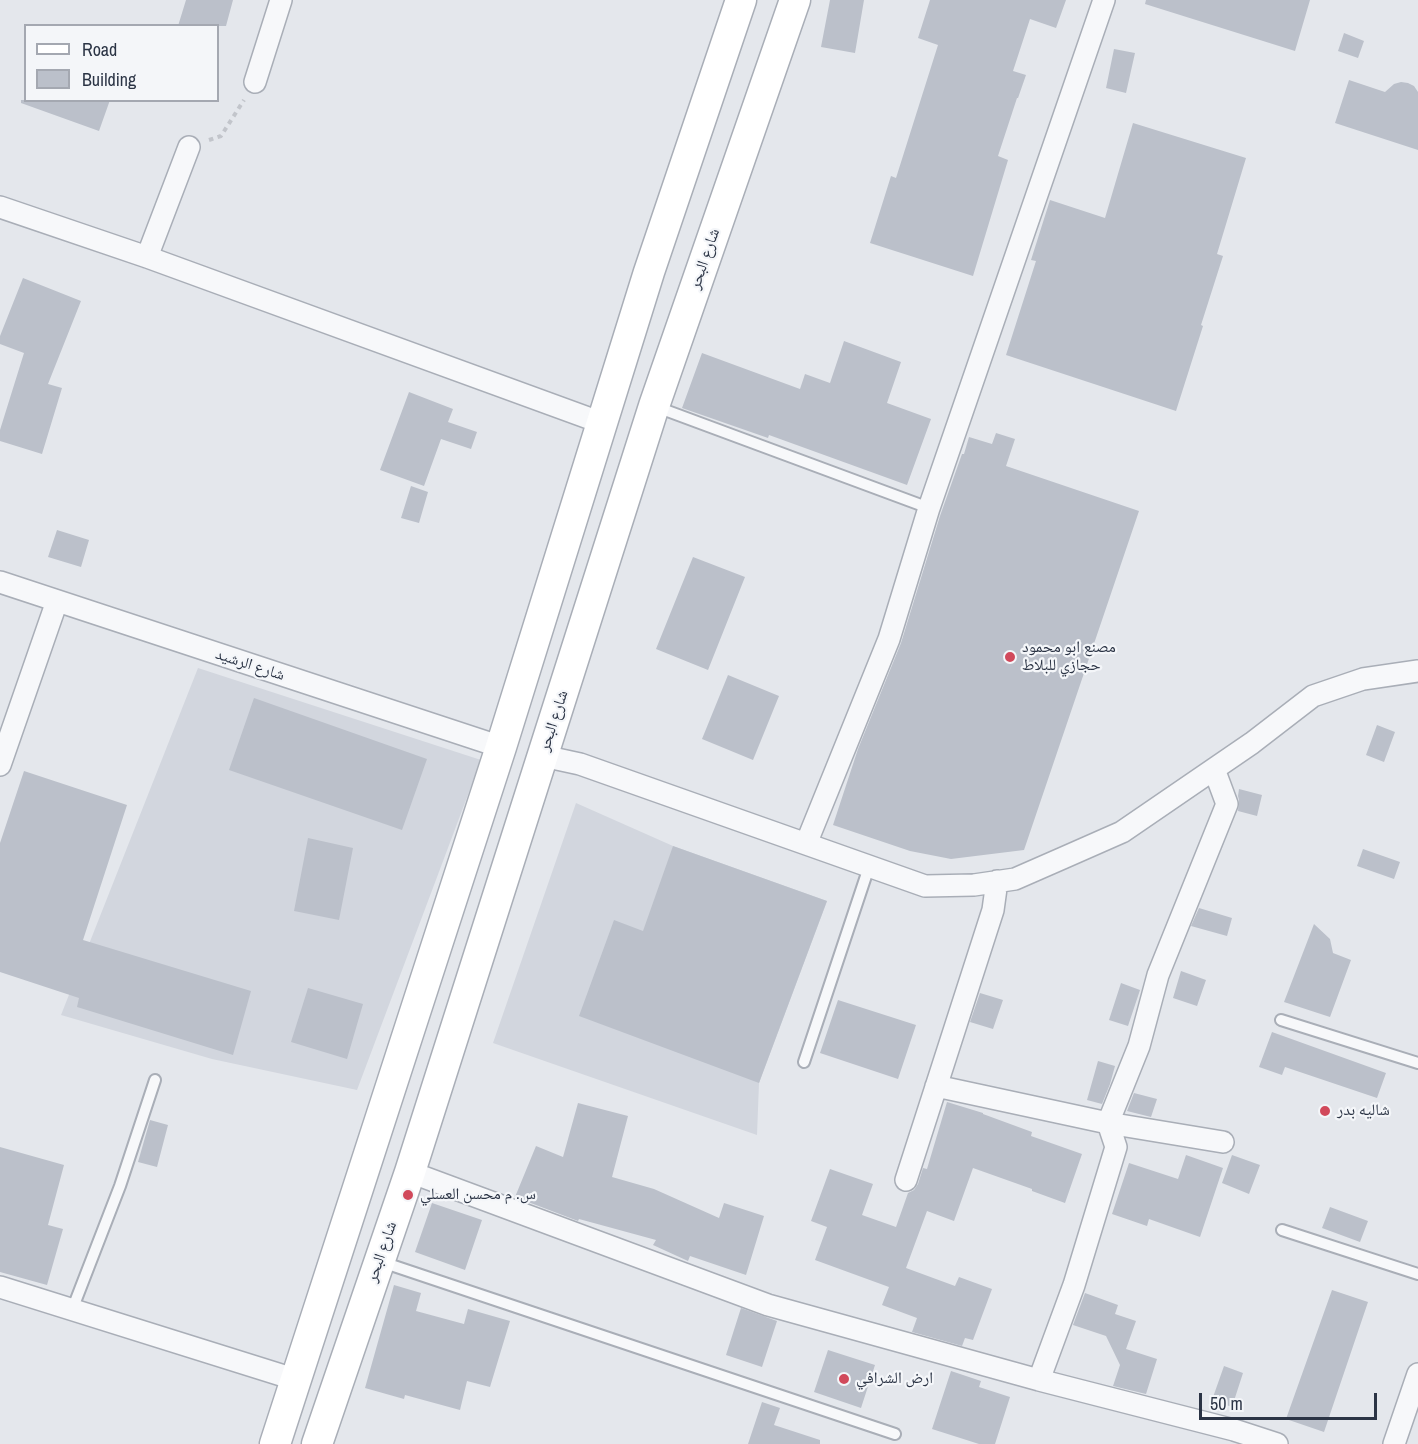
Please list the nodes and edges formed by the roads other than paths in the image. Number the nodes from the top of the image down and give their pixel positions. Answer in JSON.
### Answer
{"nodes":[{"id":1,"x":281,"y":0,"type":"edge"},
{"id":2,"x":741,"y":0,"type":"edge"},
{"id":3,"x":795,"y":0,"type":"edge"},
{"id":4,"x":1104,"y":0,"type":"edge"},
{"id":5,"x":255,"y":82,"type":"road end"},
{"id":6,"x":189,"y":147,"type":"road end"},
{"id":7,"x":0,"y":207,"type":"edge"},
{"id":8,"x":147,"y":257,"type":"junction"},
{"id":9,"x":654,"y":406,"type":"junction"},
{"id":10,"x":602,"y":423,"type":"junction"},
{"id":11,"x":929,"y":508,"type":"junction"},
{"id":12,"x":0,"y":582,"type":"edge"},
{"id":13,"x":57,"y":602,"type":"junction"},
{"id":14,"x":1418,"y":671,"type":"edge"},
{"id":15,"x":501,"y":747,"type":"junction"},
{"id":16,"x":543,"y":756,"type":"junction"},
{"id":17,"x":0,"y":765,"type":"edge"},
{"id":18,"x":1214,"y":769,"type":"junction"},
{"id":19,"x":806,"y":844,"type":"junction"},
{"id":20,"x":869,"y":867,"type":"junction"},
{"id":21,"x":997,"y":881,"type":"junction"},
{"id":22,"x":422,"y":994,"type":"junction"},
{"id":23,"x":463,"y":1005,"type":"junction"},
{"id":24,"x":1281,"y":1020,"type":"dead end"},
{"id":25,"x":804,"y":1062,"type":"dead end"},
{"id":26,"x":1418,"y":1063,"type":"edge"},
{"id":27,"x":155,"y":1080,"type":"dead end"},
{"id":28,"x":936,"y":1086,"type":"junction"},
{"id":29,"x":1108,"y":1123,"type":"junction"},
{"id":30,"x":1222,"y":1142,"type":"dead end"},
{"id":31,"x":410,"y":1172,"type":"junction"},
{"id":32,"x":906,"y":1180,"type":"dead end"},
{"id":33,"x":1282,"y":1230,"type":"dead end"},
{"id":34,"x":379,"y":1261,"type":"junction"},
{"id":35,"x":1418,"y":1274,"type":"edge"},
{"id":36,"x":0,"y":1287,"type":"edge"},
{"id":37,"x":72,"y":1310,"type":"junction"},
{"id":38,"x":1418,"y":1374,"type":"edge"},
{"id":39,"x":297,"y":1380,"type":"junction"},
{"id":40,"x":1039,"y":1380,"type":"junction"},
{"id":41,"x":895,"y":1434,"type":"dead end"},
{"id":42,"x":1232,"y":1437,"type":"edge"},
{"id":43,"x":276,"y":1444,"type":"edge"},
{"id":44,"x":317,"y":1444,"type":"edge"},
{"id":45,"x":1277,"y":1444,"type":"edge"},
{"id":46,"x":1394,"y":1444,"type":"edge"}],
"edges":[{"from":1,"to":5,"type":"street"},
{"from":2,"to":10,"type":"main road"},
{"from":3,"to":9,"type":"main road","name":"شارع البحر"},
{"from":4,"to":11,"type":"street"},
{"from":6,"to":8,"type":"street"},
{"from":7,"to":8,"type":"street"},
{"from":8,"to":10,"type":"street"},
{"from":9,"to":11,"type":"lane"},
{"from":9,"to":16,"type":"main road","name":"شارع البحر"},
{"from":10,"to":15,"type":"main road"},
{"from":11,"to":19,"type":"street"},
{"from":12,"to":13,"type":"street","name":"شارع الرشيد"},
{"from":13,"to":15,"type":"street","name":"شارع الرشيد"},
{"from":13,"to":17,"type":"street"},
{"from":14,"to":18,"type":"street"},
{"from":15,"to":22,"type":"main road"},
{"from":16,"to":19,"type":"street"},
{"from":16,"to":23,"type":"main road","name":"شارع البحر"},
{"from":18,"to":21,"type":"street"},
{"from":18,"to":29,"type":"street"},
{"from":19,"to":20,"type":"street"},
{"from":20,"to":21,"type":"street"},
{"from":20,"to":25,"type":"lane"},
{"from":21,"to":28,"type":"street"},
{"from":22,"to":23,"type":"main road"},
{"from":22,"to":39,"type":"main road"},
{"from":23,"to":31,"type":"main road","name":"شارع البحر"},
{"from":24,"to":26,"type":"lane"},
{"from":27,"to":37,"type":"lane"},
{"from":28,"to":29,"type":"street"},
{"from":28,"to":32,"type":"street"},
{"from":29,"to":30,"type":"street"},
{"from":29,"to":40,"type":"street"},
{"from":31,"to":34,"type":"main road","name":"شارع البحر"},
{"from":31,"to":40,"type":"street"},
{"from":33,"to":35,"type":"lane"},
{"from":34,"to":41,"type":"lane"},
{"from":34,"to":44,"type":"main road","name":"شارع البحر"},
{"from":36,"to":37,"type":"street"},
{"from":37,"to":39,"type":"street"},
{"from":38,"to":46,"type":"street"},
{"from":39,"to":43,"type":"main road"},
{"from":40,"to":42,"type":"street"},
{"from":42,"to":45,"type":"street"}]}
